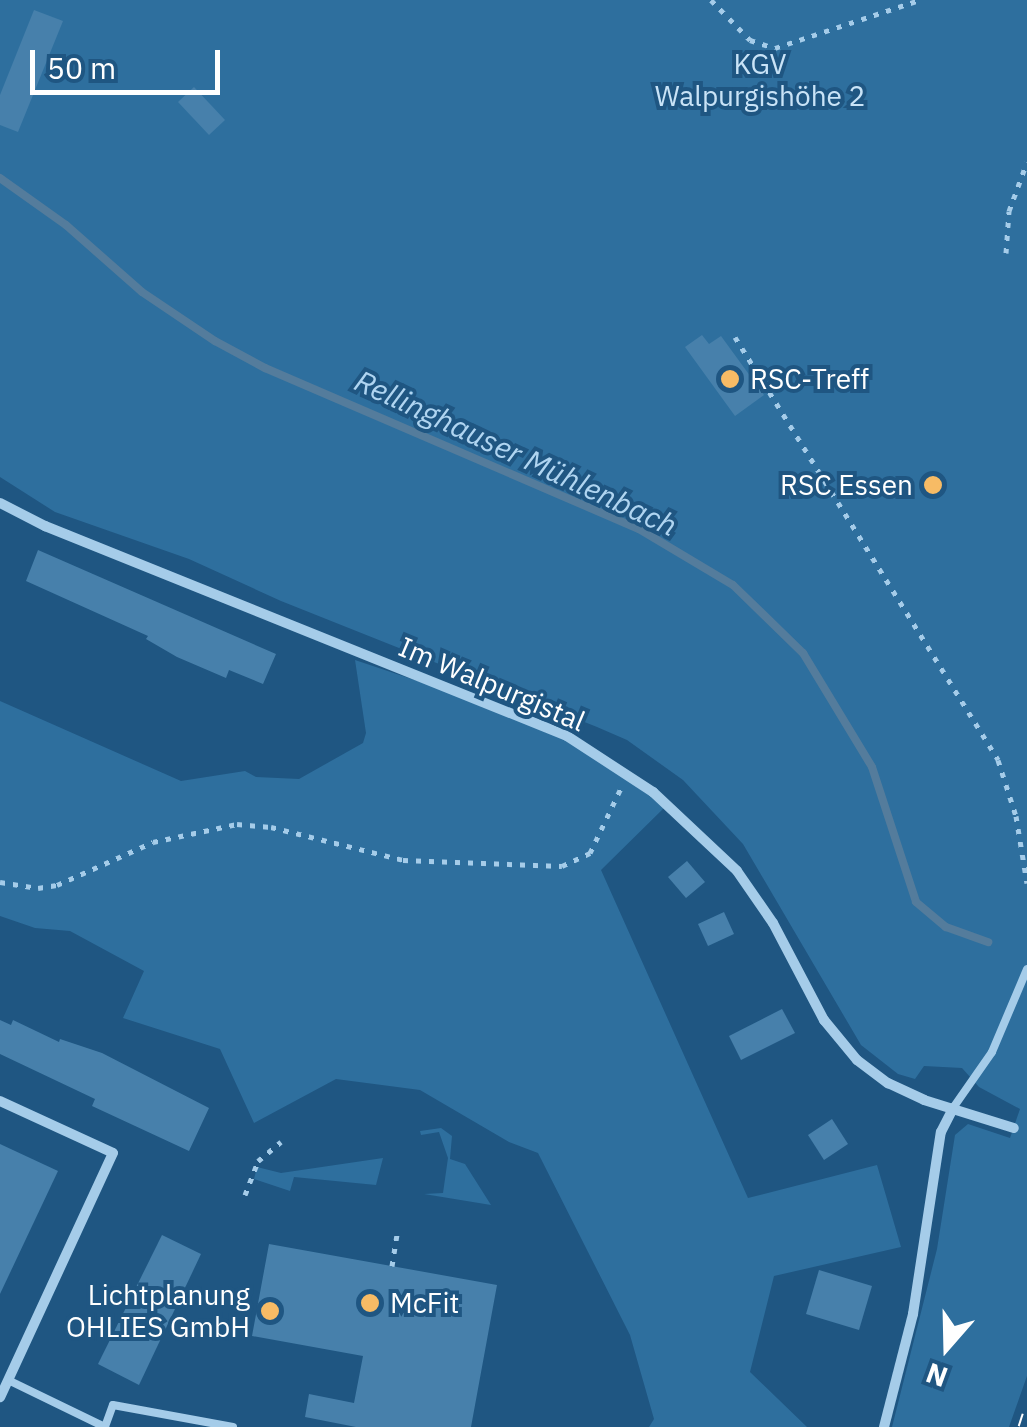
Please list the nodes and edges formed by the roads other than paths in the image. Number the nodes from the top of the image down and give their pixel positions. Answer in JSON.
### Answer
{"nodes":[{"id":1,"x":0,"y":503,"type":"edge"},
{"id":2,"x":1027,"y":969,"type":"edge"},
{"id":3,"x":0,"y":1101,"type":"edge"},
{"id":4,"x":953,"y":1108,"type":"junction"},
{"id":5,"x":1014,"y":1128,"type":"dead end"},
{"id":6,"x":8,"y":1380,"type":"junction"},
{"id":7,"x":0,"y":1396,"type":"edge"},
{"id":8,"x":105,"y":1426,"type":"edge"},
{"id":9,"x":233,"y":1427,"type":"edge"},
{"id":10,"x":884,"y":1427,"type":"edge"}],
"edges":[{"from":1,"to":4,"type":"street","name":"Im Walpurgistal"},
{"from":2,"to":4,"type":"lane"},
{"from":3,"to":6,"type":"street"},
{"from":4,"to":5,"type":"street","name":"Im Walpurgistal"},
{"from":4,"to":10,"type":"street"},
{"from":6,"to":7,"type":"street"},
{"from":6,"to":8,"type":"lane"},
{"from":8,"to":9,"type":"lane"}]}
